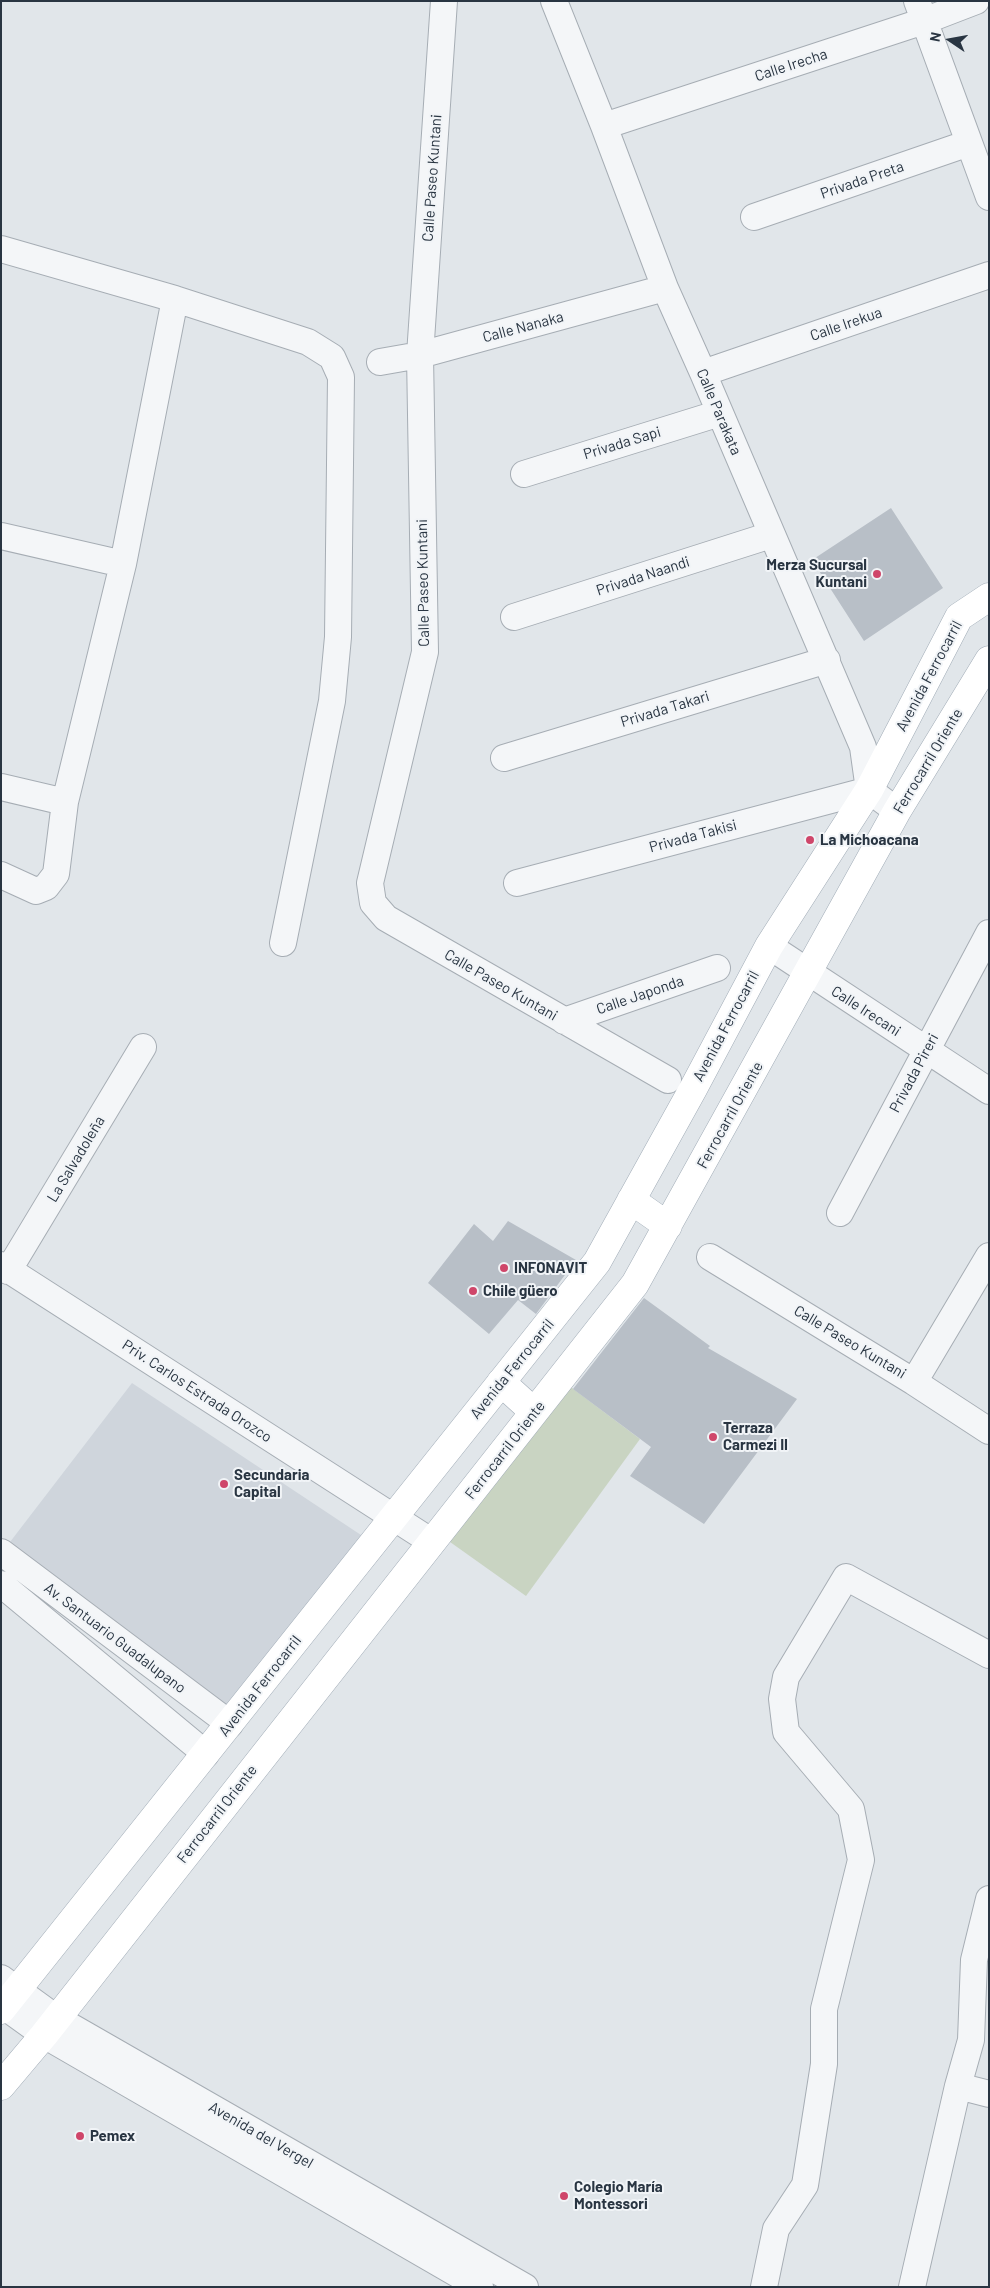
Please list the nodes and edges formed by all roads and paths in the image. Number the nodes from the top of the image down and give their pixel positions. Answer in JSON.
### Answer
{"nodes":[{"id":1,"x":444,"y":1,"type":"edge"},
{"id":2,"x":554,"y":1,"type":"edge"},
{"id":3,"x":976,"y":1,"type":"edge"},
{"id":4,"x":921,"y":11,"type":"edge"},
{"id":5,"x":604,"y":126,"type":"junction"},
{"id":6,"x":969,"y":143,"type":"junction"},
{"id":7,"x":989,"y":197,"type":"edge"},
{"id":8,"x":754,"y":217,"type":"dead end"},
{"id":9,"x":1,"y":249,"type":"edge"},
{"id":10,"x":989,"y":275,"type":"edge"},
{"id":11,"x":665,"y":288,"type":"junction"},
{"id":12,"x":175,"y":299,"type":"junction"},
{"id":13,"x":420,"y":355,"type":"junction"},
{"id":14,"x":380,"y":362,"type":"dead end"},
{"id":15,"x":703,"y":373,"type":"junction"},
{"id":16,"x":720,"y":413,"type":"junction"},
{"id":17,"x":524,"y":474,"type":"dead end"},
{"id":18,"x":771,"y":535,"type":"junction"},
{"id":19,"x":1,"y":536,"type":"edge"},
{"id":20,"x":124,"y":564,"type":"junction"},
{"id":21,"x":989,"y":597,"type":"edge"},
{"id":22,"x":514,"y":617,"type":"dead end"},
{"id":23,"x":827,"y":660,"type":"junction"},
{"id":24,"x":989,"y":660,"type":"edge"},
{"id":25,"x":504,"y":758,"type":"dead end"},
{"id":26,"x":1,"y":787,"type":"edge"},
{"id":27,"x":868,"y":790,"type":"junction"},
{"id":28,"x":65,"y":802,"type":"junction"},
{"id":29,"x":897,"y":812,"type":"junction"},
{"id":30,"x":1,"y":875,"type":"edge"},
{"id":31,"x":517,"y":883,"type":"dead end"},
{"id":32,"x":989,"y":933,"type":"edge"},
{"id":33,"x":283,"y":943,"type":"dead end"},
{"id":34,"x":769,"y":946,"type":"junction"},
{"id":35,"x":716,"y":968,"type":"dead end"},
{"id":36,"x":809,"y":974,"type":"junction"},
{"id":37,"x":564,"y":1022,"type":"junction"},
{"id":38,"x":143,"y":1047,"type":"dead end"},
{"id":39,"x":926,"y":1050,"type":"junction"},
{"id":40,"x":668,"y":1080,"type":"dead end"},
{"id":41,"x":989,"y":1091,"type":"edge"},
{"id":42,"x":631,"y":1200,"type":"junction"},
{"id":43,"x":840,"y":1213,"type":"dead end"},
{"id":44,"x":668,"y":1226,"type":"junction"},
{"id":45,"x":989,"y":1256,"type":"edge"},
{"id":46,"x":710,"y":1257,"type":"dead end"},
{"id":47,"x":5,"y":1268,"type":"edge"},
{"id":48,"x":502,"y":1382,"type":"junction"},
{"id":49,"x":914,"y":1382,"type":"junction"},
{"id":50,"x":534,"y":1412,"type":"junction"},
{"id":51,"x":989,"y":1431,"type":"edge"},
{"id":52,"x":394,"y":1516,"type":"junction"},
{"id":53,"x":432,"y":1542,"type":"junction"},
{"id":54,"x":1,"y":1552,"type":"edge"},
{"id":55,"x":1,"y":1584,"type":"edge"},
{"id":56,"x":135,"y":1654,"type":"junction"},
{"id":57,"x":989,"y":1654,"type":"edge"},
{"id":58,"x":116,"y":1678,"type":"junction"},
{"id":59,"x":230,"y":1724,"type":"junction"},
{"id":60,"x":206,"y":1754,"type":"junction"},
{"id":61,"x":989,"y":1899,"type":"edge"},
{"id":62,"x":5,"y":1998,"type":"edge"},
{"id":63,"x":50,"y":2026,"type":"junction"},
{"id":64,"x":1,"y":2086,"type":"edge"},
{"id":65,"x":958,"y":2086,"type":"junction"},
{"id":66,"x":989,"y":2094,"type":"edge"},
{"id":67,"x":480,"y":2287,"type":"edge"},
{"id":68,"x":525,"y":2287,"type":"edge"},
{"id":69,"x":764,"y":2287,"type":"edge"},
{"id":70,"x":912,"y":2287,"type":"edge"}],
"edges":[{"from":1,"to":13,"type":"street","name":"Calle Paseo Kuntani"},
{"from":2,"to":5,"type":"street","name":"Calle Parakata"},
{"from":3,"to":4,"type":"street","name":"Calle Irecha"},
{"from":4,"to":5,"type":"street","name":"Calle Irecha"},
{"from":4,"to":6,"type":"street"},
{"from":5,"to":11,"type":"street","name":"Calle Parakata"},
{"from":6,"to":7,"type":"street"},
{"from":6,"to":8,"type":"street","name":"Privada Preta"},
{"from":9,"to":12,"type":"street"},
{"from":10,"to":15,"type":"street","name":"Calle Irekua"},
{"from":11,"to":13,"type":"street","name":"Calle Nanaka"},
{"from":11,"to":15,"type":"street","name":"Calle Parakata"},
{"from":12,"to":20,"type":"street"},
{"from":12,"to":33,"type":"street"},
{"from":13,"to":14,"type":"street","name":"Calle Nanaka"},
{"from":13,"to":37,"type":"street","name":"Calle Paseo Kuntani"},
{"from":15,"to":16,"type":"street","name":"Calle Parakata"},
{"from":16,"to":17,"type":"street","name":"Privada Sapi"},
{"from":16,"to":18,"type":"street","name":"Calle Parakata"},
{"from":18,"to":22,"type":"street","name":"Privada Naandi"},
{"from":18,"to":23,"type":"street","name":"Calle Parakata"},
{"from":19,"to":20,"type":"street"},
{"from":20,"to":28,"type":"street"},
{"from":21,"to":27,"type":"main road","name":"Avenida Ferrocarril"},
{"from":23,"to":25,"type":"street","name":"Privada Takari"},
{"from":23,"to":27,"type":"street","name":"Calle Parakata"},
{"from":24,"to":29,"type":"main road","name":"Ferrocarril Oriente"},
{"from":26,"to":28,"type":"street"},
{"from":27,"to":29,"type":"street"},
{"from":27,"to":31,"type":"street","name":"Privada Takisi"},
{"from":27,"to":34,"type":"main road","name":"Avenida Ferrocarril"},
{"from":28,"to":30,"type":"street"},
{"from":29,"to":36,"type":"main road","name":"Ferrocarril Oriente"},
{"from":32,"to":39,"type":"street","name":"Privada Pireri"},
{"from":34,"to":36,"type":"street","name":"Calle Irecani"},
{"from":34,"to":42,"type":"main road","name":"Avenida Ferrocarril"},
{"from":35,"to":37,"type":"street","name":"Calle Japonda"},
{"from":36,"to":39,"type":"street","name":"Calle Irecani"},
{"from":36,"to":44,"type":"main road","name":"Ferrocarril Oriente"},
{"from":37,"to":40,"type":"street","name":"Calle Paseo Kuntani"},
{"from":38,"to":47,"type":"street","name":"La Salvadoleña"},
{"from":39,"to":41,"type":"street","name":"Calle Irecani"},
{"from":39,"to":43,"type":"street","name":"Privada Pireri"},
{"from":42,"to":44,"type":"main road"},
{"from":42,"to":48,"type":"main road","name":"Avenida Ferrocarril"},
{"from":44,"to":50,"type":"main road","name":"Ferrocarril Oriente"},
{"from":45,"to":49,"type":"street"},
{"from":46,"to":49,"type":"street","name":"Calle Paseo Kuntani"},
{"from":47,"to":52,"type":"street","name":"Priv. Carlos Estrada Orozco"},
{"from":48,"to":50,"type":"main road"},
{"from":48,"to":52,"type":"main road","name":"Avenida Ferrocarril"},
{"from":49,"to":51,"type":"street","name":"Calle Paseo Kuntani"},
{"from":50,"to":53,"type":"main road","name":"Ferrocarril Oriente"},
{"from":52,"to":53,"type":"street"},
{"from":52,"to":59,"type":"main road","name":"Avenida Ferrocarril"},
{"from":53,"to":63,"type":"main road","name":"Ferrocarril Oriente"},
{"from":54,"to":56,"type":"street","name":"Av. Santuario Guadalupano"},
{"from":55,"to":58,"type":"street","name":"Av. Santuario Guadalupano"},
{"from":56,"to":58,"type":"street"},
{"from":56,"to":59,"type":"street","name":"Av. Santuario Guadalupano"},
{"from":57,"to":69,"type":"street"},
{"from":58,"to":60,"type":"street","name":"Av. Santuario Guadalupano"},
{"from":59,"to":60,"type":"main road","name":"Avenida Ferrocarril"},
{"from":60,"to":62,"type":"main road","name":"Avenida Ferrocarril"},
{"from":61,"to":65,"type":"street"},
{"from":62,"to":63,"type":"street","name":"Avenida del Vergel"},
{"from":63,"to":64,"type":"main road","name":"Ferrocarril Oriente"},
{"from":63,"to":67,"type":"street","name":"Avenida del Vergel"},
{"from":63,"to":68,"type":"street","name":"Avenida del Vergel"},
{"from":65,"to":66,"type":"street"},
{"from":65,"to":70,"type":"street"}]}
